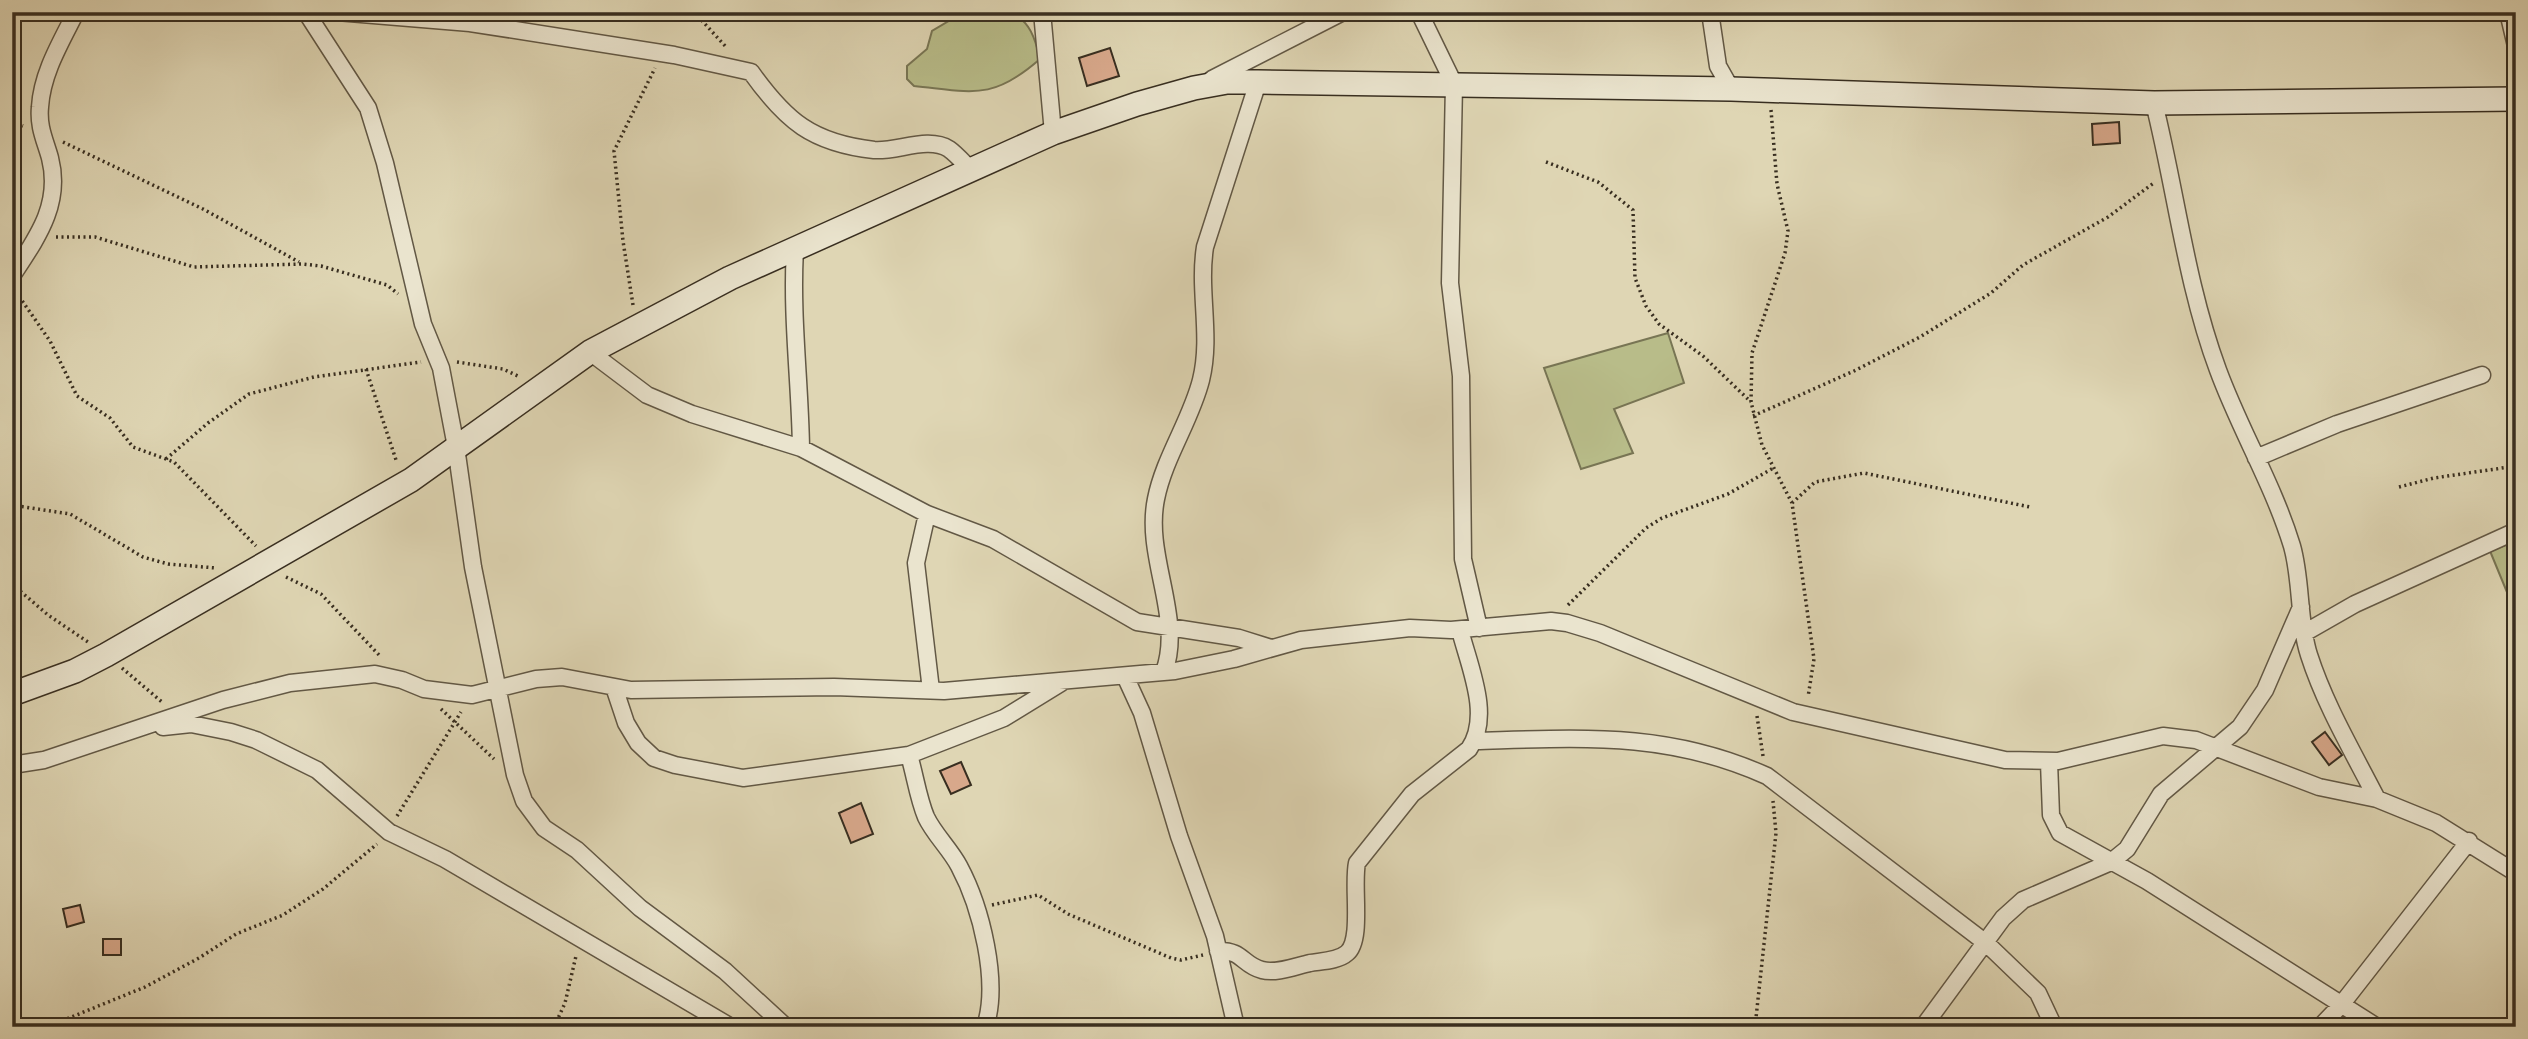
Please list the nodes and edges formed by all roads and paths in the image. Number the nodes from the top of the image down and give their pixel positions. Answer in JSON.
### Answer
{"nodes":[{"id":1,"x":76,"y":12,"type":"edge"},
{"id":2,"x":306,"y":12,"type":"edge"},
{"id":3,"x":337,"y":12,"type":"edge"},
{"id":4,"x":694,"y":12,"type":"edge"},
{"id":5,"x":1042,"y":12,"type":"edge"},
{"id":6,"x":1343,"y":12,"type":"edge"},
{"id":7,"x":1419,"y":12,"type":"edge"},
{"id":8,"x":1710,"y":12,"type":"edge"},
{"id":9,"x":2508,"y":12,"type":"edge"},
{"id":10,"x":2516,"y":46,"type":"edge"},
{"id":11,"x":662,"y":54,"type":"junction"},
{"id":12,"x":751,"y":72,"type":"junction"},
{"id":13,"x":1258,"y":82,"type":"junction"},
{"id":14,"x":1454,"y":84,"type":"junction"},
{"id":15,"x":1194,"y":88,"type":"junction"},
{"id":16,"x":1731,"y":89,"type":"junction"},
{"id":17,"x":1769,"y":90,"type":"junction"},
{"id":18,"x":2516,"y":99,"type":"edge"},
{"id":19,"x":2154,"y":103,"type":"junction"},
{"id":20,"x":12,"y":122,"type":"edge"},
{"id":21,"x":40,"y":132,"type":"junction"},
{"id":22,"x":1053,"y":132,"type":"junction"},
{"id":23,"x":1546,"y":162,"type":"dead end"},
{"id":24,"x":969,"y":168,"type":"junction"},
{"id":25,"x":2171,"y":170,"type":"junction"},
{"id":26,"x":36,"y":239,"type":"junction"},
{"id":27,"x":795,"y":249,"type":"junction"},
{"id":28,"x":302,"y":264,"type":"junction"},
{"id":29,"x":12,"y":276,"type":"edge"},
{"id":30,"x":12,"y":288,"type":"edge"},
{"id":31,"x":401,"y":299,"type":"dead end"},
{"id":32,"x":638,"y":328,"type":"junction"},
{"id":33,"x":590,"y":352,"type":"junction"},
{"id":34,"x":438,"y":361,"type":"junction"},
{"id":35,"x":366,"y":369,"type":"junction"},
{"id":36,"x":2482,"y":376,"type":"dead end"},
{"id":37,"x":541,"y":386,"type":"junction"},
{"id":38,"x":1751,"y":402,"type":"junction"},
{"id":39,"x":1753,"y":416,"type":"junction"},
{"id":40,"x":456,"y":447,"type":"junction"},
{"id":41,"x":801,"y":448,"type":"junction"},
{"id":42,"x":2256,"y":458,"type":"junction"},
{"id":43,"x":166,"y":459,"type":"junction"},
{"id":44,"x":2516,"y":466,"type":"edge"},
{"id":45,"x":1775,"y":467,"type":"junction"},
{"id":46,"x":404,"y":484,"type":"junction"},
{"id":47,"x":2399,"y":487,"type":"dead end"},
{"id":48,"x":1792,"y":503,"type":"junction"},
{"id":49,"x":2030,"y":507,"type":"dead end"},
{"id":50,"x":927,"y":514,"type":"junction"},
{"id":51,"x":2516,"y":531,"type":"edge"},
{"id":52,"x":271,"y":560,"type":"junction"},
{"id":53,"x":2302,"y":604,"type":"junction"},
{"id":54,"x":1551,"y":621,"type":"junction"},
{"id":55,"x":1170,"y":628,"type":"junction"},
{"id":56,"x":1479,"y":628,"type":"junction"},
{"id":57,"x":1460,"y":630,"type":"junction"},
{"id":58,"x":2306,"y":632,"type":"junction"},
{"id":59,"x":1271,"y":648,"type":"junction"},
{"id":60,"x":1164,"y":672,"type":"junction"},
{"id":61,"x":1125,"y":676,"type":"junction"},
{"id":62,"x":1064,"y":681,"type":"junction"},
{"id":63,"x":614,"y":687,"type":"junction"},
{"id":64,"x":499,"y":688,"type":"junction"},
{"id":65,"x":424,"y":689,"type":"junction"},
{"id":66,"x":931,"y":690,"type":"junction"},
{"id":67,"x":12,"y":694,"type":"edge"},
{"id":68,"x":472,"y":695,"type":"junction"},
{"id":69,"x":1758,"y":700,"type":"junction"},
{"id":70,"x":1805,"y":714,"type":"junction"},
{"id":71,"x":454,"y":724,"type":"junction"},
{"id":72,"x":132,"y":730,"type":"junction"},
{"id":73,"x":1475,"y":741,"type":"junction"},
{"id":74,"x":2220,"y":746,"type":"junction"},
{"id":75,"x":909,"y":755,"type":"junction"},
{"id":76,"x":2049,"y":762,"type":"junction"},
{"id":77,"x":12,"y":765,"type":"edge"},
{"id":78,"x":515,"y":775,"type":"junction"},
{"id":79,"x":1767,"y":776,"type":"junction"},
{"id":80,"x":2376,"y":799,"type":"junction"},
{"id":81,"x":389,"y":832,"type":"junction"},
{"id":82,"x":2469,"y":841,"type":"junction"},
{"id":83,"x":2111,"y":862,"type":"junction"},
{"id":84,"x":2516,"y":873,"type":"edge"},
{"id":85,"x":977,"y":909,"type":"junction"},
{"id":86,"x":578,"y":939,"type":"junction"},
{"id":87,"x":1986,"y":943,"type":"junction"},
{"id":88,"x":1219,"y":951,"type":"junction"},
{"id":89,"x":2341,"y":1006,"type":"junction"},
{"id":90,"x":47,"y":1027,"type":"edge"},
{"id":91,"x":554,"y":1027,"type":"edge"},
{"id":92,"x":731,"y":1027,"type":"edge"},
{"id":93,"x":786,"y":1027,"type":"edge"},
{"id":94,"x":985,"y":1027,"type":"edge"},
{"id":95,"x":1236,"y":1027,"type":"edge"},
{"id":96,"x":1755,"y":1027,"type":"edge"},
{"id":97,"x":1923,"y":1027,"type":"edge"},
{"id":98,"x":2054,"y":1027,"type":"edge"},
{"id":99,"x":2320,"y":1027,"type":"edge"},
{"id":100,"x":2377,"y":1027,"type":"edge"}],
"edges":[{"from":1,"to":21,"type":"street"},
{"from":2,"to":34,"type":"street"},
{"from":3,"to":11,"type":"street"},
{"from":4,"to":12,"type":"path"},
{"from":5,"to":22,"type":"street"},
{"from":6,"to":15,"type":"street"},
{"from":7,"to":14,"type":"street"},
{"from":8,"to":16,"type":"street"},
{"from":9,"to":10,"type":"street"},
{"from":11,"to":12,"type":"street"},
{"from":11,"to":32,"type":"path"},
{"from":12,"to":24,"type":"street"},
{"from":13,"to":14,"type":"street"},
{"from":13,"to":15,"type":"street"},
{"from":13,"to":55,"type":"street"},
{"from":14,"to":16,"type":"street"},
{"from":14,"to":56,"type":"street"},
{"from":15,"to":22,"type":"street"},
{"from":16,"to":17,"type":"street"},
{"from":17,"to":19,"type":"street"},
{"from":17,"to":38,"type":"path"},
{"from":18,"to":19,"type":"street"},
{"from":19,"to":25,"type":"street"},
{"from":20,"to":21,"type":"path"},
{"from":21,"to":26,"type":"street"},
{"from":21,"to":28,"type":"path"},
{"from":22,"to":24,"type":"street"},
{"from":23,"to":38,"type":"path"},
{"from":24,"to":27,"type":"street"},
{"from":25,"to":39,"type":"path"},
{"from":25,"to":42,"type":"street"},
{"from":26,"to":28,"type":"path"},
{"from":26,"to":29,"type":"street"},
{"from":27,"to":32,"type":"street"},
{"from":27,"to":41,"type":"street"},
{"from":28,"to":31,"type":"path"},
{"from":30,"to":43,"type":"path"},
{"from":32,"to":33,"type":"street"},
{"from":33,"to":37,"type":"street"},
{"from":33,"to":41,"type":"street"},
{"from":34,"to":35,"type":"path"},
{"from":34,"to":37,"type":"path"},
{"from":34,"to":40,"type":"street"},
{"from":35,"to":43,"type":"path"},
{"from":35,"to":46,"type":"path"},
{"from":36,"to":42,"type":"street"},
{"from":37,"to":40,"type":"street"},
{"from":38,"to":39,"type":"path"},
{"from":39,"to":45,"type":"path"},
{"from":40,"to":46,"type":"street"},
{"from":40,"to":64,"type":"street"},
{"from":41,"to":50,"type":"street"},
{"from":42,"to":53,"type":"street"},
{"from":43,"to":52,"type":"path"},
{"from":44,"to":47,"type":"path"},
{"from":45,"to":48,"type":"path"},
{"from":45,"to":54,"type":"path"},
{"from":46,"to":52,"type":"street"},
{"from":48,"to":49,"type":"path"},
{"from":48,"to":70,"type":"path"},
{"from":50,"to":55,"type":"street"},
{"from":50,"to":66,"type":"street"},
{"from":51,"to":58,"type":"street"},
{"from":52,"to":67,"type":"street"},
{"from":53,"to":58,"type":"street"},
{"from":53,"to":74,"type":"street"},
{"from":54,"to":56,"type":"street"},
{"from":54,"to":69,"type":"street"},
{"from":55,"to":59,"type":"street"},
{"from":55,"to":60,"type":"street"},
{"from":56,"to":57,"type":"street"},
{"from":57,"to":59,"type":"street"},
{"from":57,"to":73,"type":"street"},
{"from":58,"to":80,"type":"street"},
{"from":59,"to":60,"type":"street"},
{"from":60,"to":61,"type":"street"},
{"from":61,"to":62,"type":"street"},
{"from":61,"to":88,"type":"street"},
{"from":62,"to":66,"type":"street"},
{"from":62,"to":75,"type":"street"},
{"from":63,"to":64,"type":"street"},
{"from":63,"to":66,"type":"street"},
{"from":63,"to":75,"type":"street"},
{"from":64,"to":68,"type":"street"},
{"from":64,"to":78,"type":"street"},
{"from":65,"to":68,"type":"street"},
{"from":65,"to":71,"type":"path"},
{"from":65,"to":72,"type":"street"},
{"from":68,"to":71,"type":"path"},
{"from":69,"to":70,"type":"street"},
{"from":69,"to":79,"type":"path"},
{"from":70,"to":76,"type":"street"},
{"from":71,"to":78,"type":"path"},
{"from":71,"to":81,"type":"path"},
{"from":72,"to":77,"type":"street"},
{"from":72,"to":81,"type":"street"},
{"from":73,"to":79,"type":"street"},
{"from":73,"to":88,"type":"street"},
{"from":74,"to":76,"type":"street"},
{"from":74,"to":80,"type":"street"},
{"from":74,"to":83,"type":"street"},
{"from":75,"to":85,"type":"street"},
{"from":76,"to":83,"type":"street"},
{"from":78,"to":93,"type":"street"},
{"from":79,"to":87,"type":"street"},
{"from":79,"to":96,"type":"path"},
{"from":80,"to":82,"type":"street"},
{"from":81,"to":86,"type":"street"},
{"from":81,"to":90,"type":"path"},
{"from":82,"to":84,"type":"street"},
{"from":82,"to":89,"type":"street"},
{"from":83,"to":87,"type":"street"},
{"from":83,"to":89,"type":"street"},
{"from":85,"to":88,"type":"path"},
{"from":85,"to":94,"type":"street"},
{"from":86,"to":91,"type":"path"},
{"from":86,"to":92,"type":"street"},
{"from":87,"to":97,"type":"street"},
{"from":87,"to":98,"type":"street"},
{"from":88,"to":95,"type":"street"},
{"from":89,"to":99,"type":"street"},
{"from":89,"to":100,"type":"street"}]}
